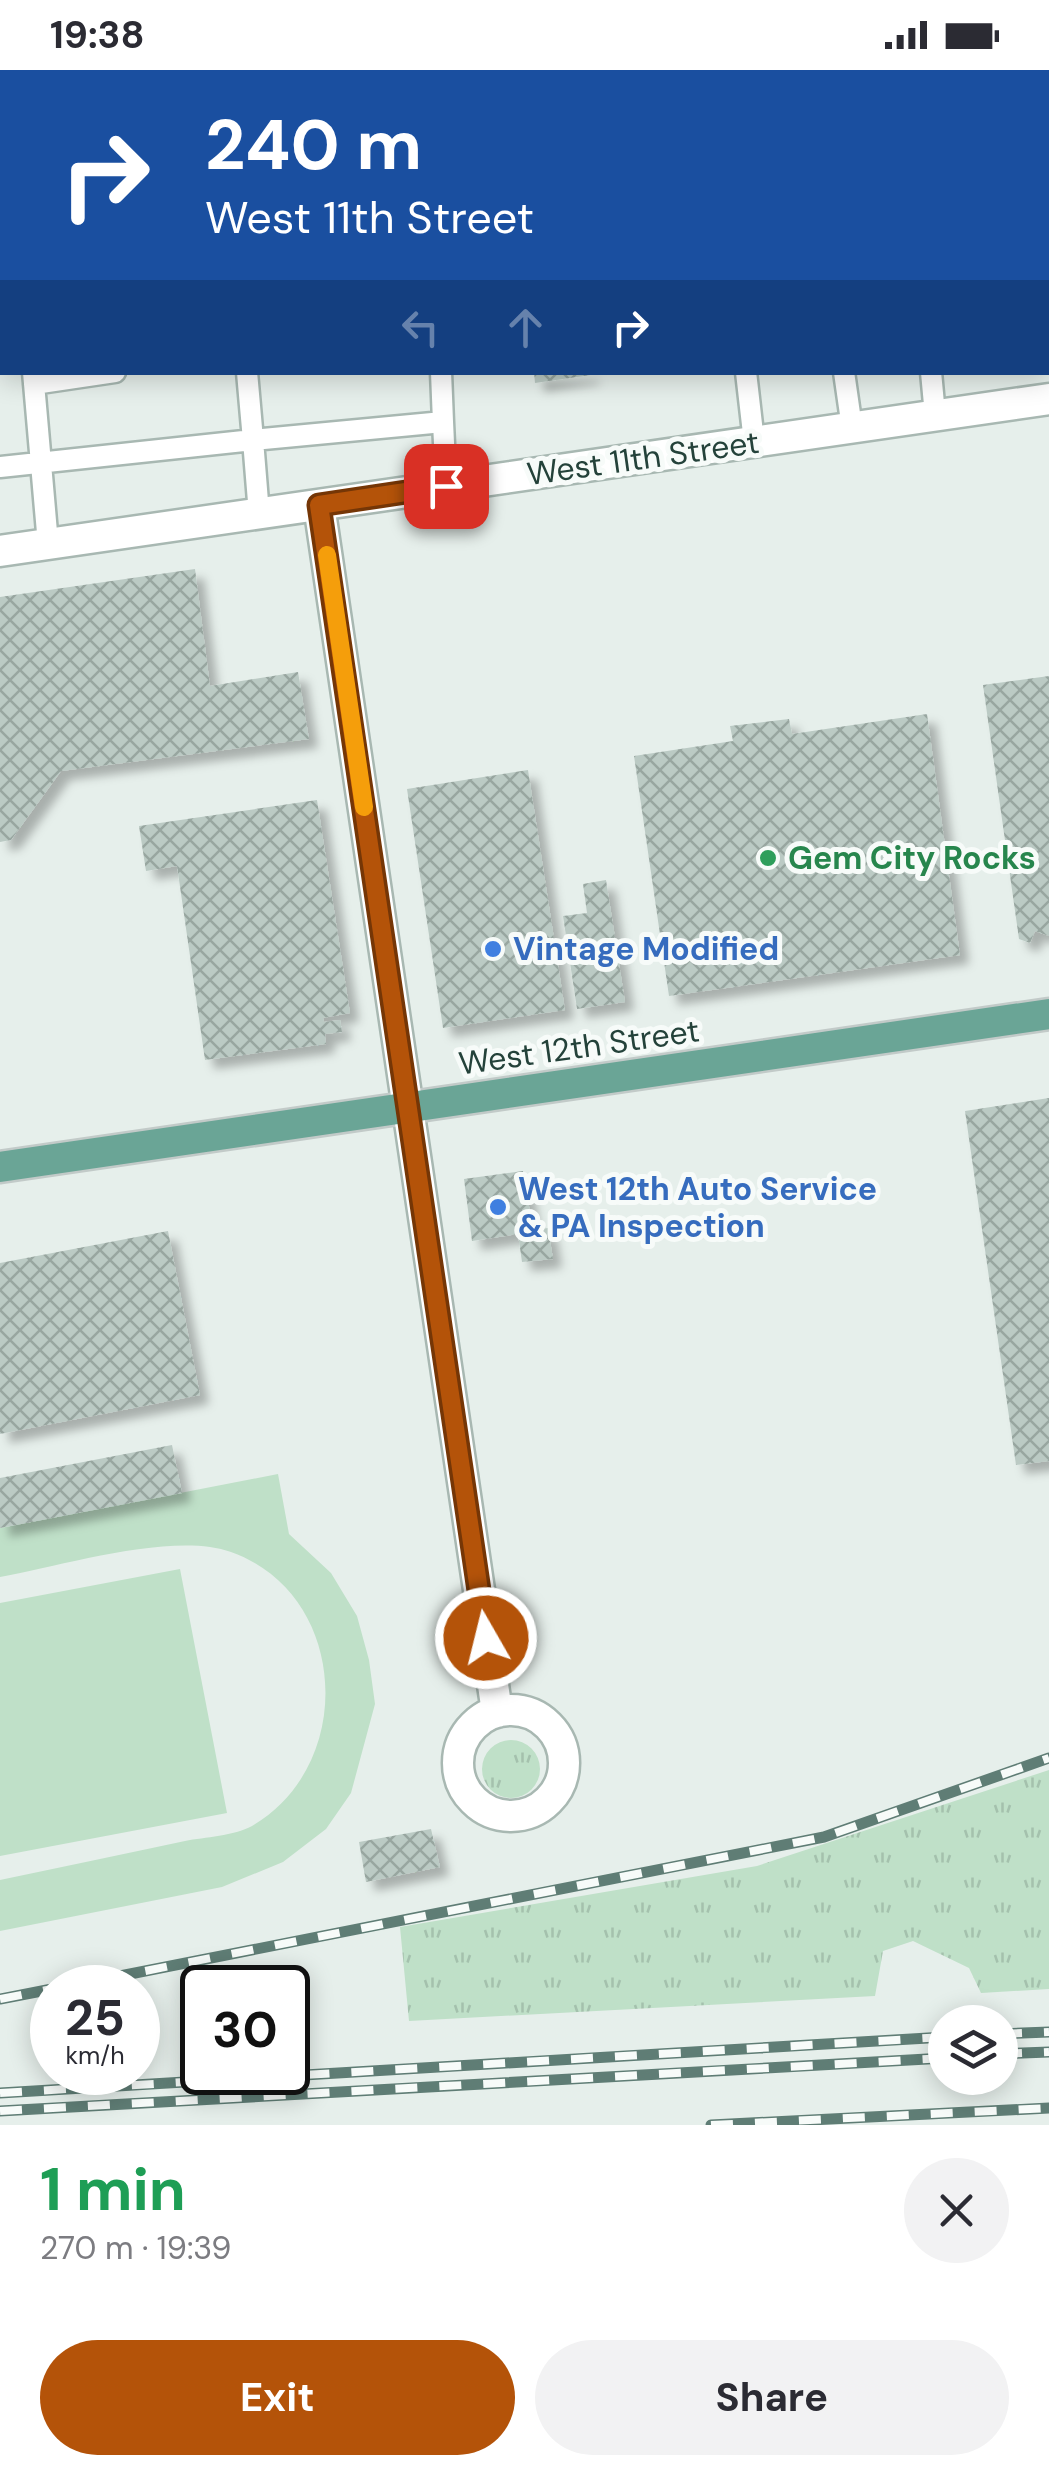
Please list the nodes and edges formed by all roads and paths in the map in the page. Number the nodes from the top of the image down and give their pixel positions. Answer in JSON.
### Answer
{"nodes":[{"id":1,"x":74,"y":375,"type":"edge"},
{"id":2,"x":247,"y":375,"type":"edge"},
{"id":3,"x":441,"y":375,"type":"edge"},
{"id":4,"x":746,"y":375,"type":"edge"},
{"id":5,"x":844,"y":375,"type":"edge"},
{"id":6,"x":931,"y":375,"type":"edge"},
{"id":7,"x":33,"y":378,"type":"edge"},
{"id":8,"x":1049,"y":399,"type":"edge"},
{"id":9,"x":936,"y":415,"type":"junction"},
{"id":10,"x":443,"y":422,"type":"junction"},
{"id":11,"x":852,"y":428,"type":"junction"},
{"id":12,"x":253,"y":440,"type":"junction"},
{"id":13,"x":754,"y":442,"type":"junction"},
{"id":14,"x":41,"y":463,"type":"junction"},
{"id":15,"x":0,"y":468,"type":"edge"},
{"id":16,"x":446,"y":486,"type":"junction"},
{"id":17,"x":319,"y":505,"type":"junction"},
{"id":18,"x":258,"y":514,"type":"junction"},
{"id":19,"x":48,"y":544,"type":"junction"},
{"id":20,"x":0,"y":551,"type":"edge"},
{"id":21,"x":1049,"y":1014,"type":"edge"},
{"id":22,"x":408,"y":1108,"type":"junction"},
{"id":23,"x":0,"y":1167,"type":"edge"},
{"id":24,"x":497,"y":1712,"type":"dead end"}],
"edges":[{"from":1,"to":7,"type":"lane"},
{"from":2,"to":12,"type":"lane"},
{"from":3,"to":10,"type":"lane"},
{"from":4,"to":13,"type":"lane"},
{"from":5,"to":11,"type":"lane"},
{"from":6,"to":9,"type":"lane"},
{"from":7,"to":14,"type":"lane"},
{"from":8,"to":9,"type":"street","name":"West 11th Street"},
{"from":9,"to":11,"type":"street","name":"West 11th Street"},
{"from":10,"to":12,"type":"lane"},
{"from":10,"to":16,"type":"lane"},
{"from":11,"to":13,"type":"street","name":"West 11th Street"},
{"from":12,"to":14,"type":"lane"},
{"from":12,"to":18,"type":"lane"},
{"from":13,"to":16,"type":"street","name":"West 11th Street"},
{"from":14,"to":15,"type":"lane"},
{"from":14,"to":19,"type":"lane"},
{"from":16,"to":17,"type":"street","name":"West 11th Street"},
{"from":17,"to":18,"type":"street","name":"West 11th Street"},
{"from":17,"to":22,"type":"street"},
{"from":18,"to":19,"type":"street","name":"West 11th Street"},
{"from":19,"to":20,"type":"street","name":"West 11th Street"},
{"from":21,"to":22,"type":"main road","name":"West 12th Street"},
{"from":22,"to":23,"type":"main road","name":"West 12th Street"},
{"from":22,"to":24,"type":"street"}]}
